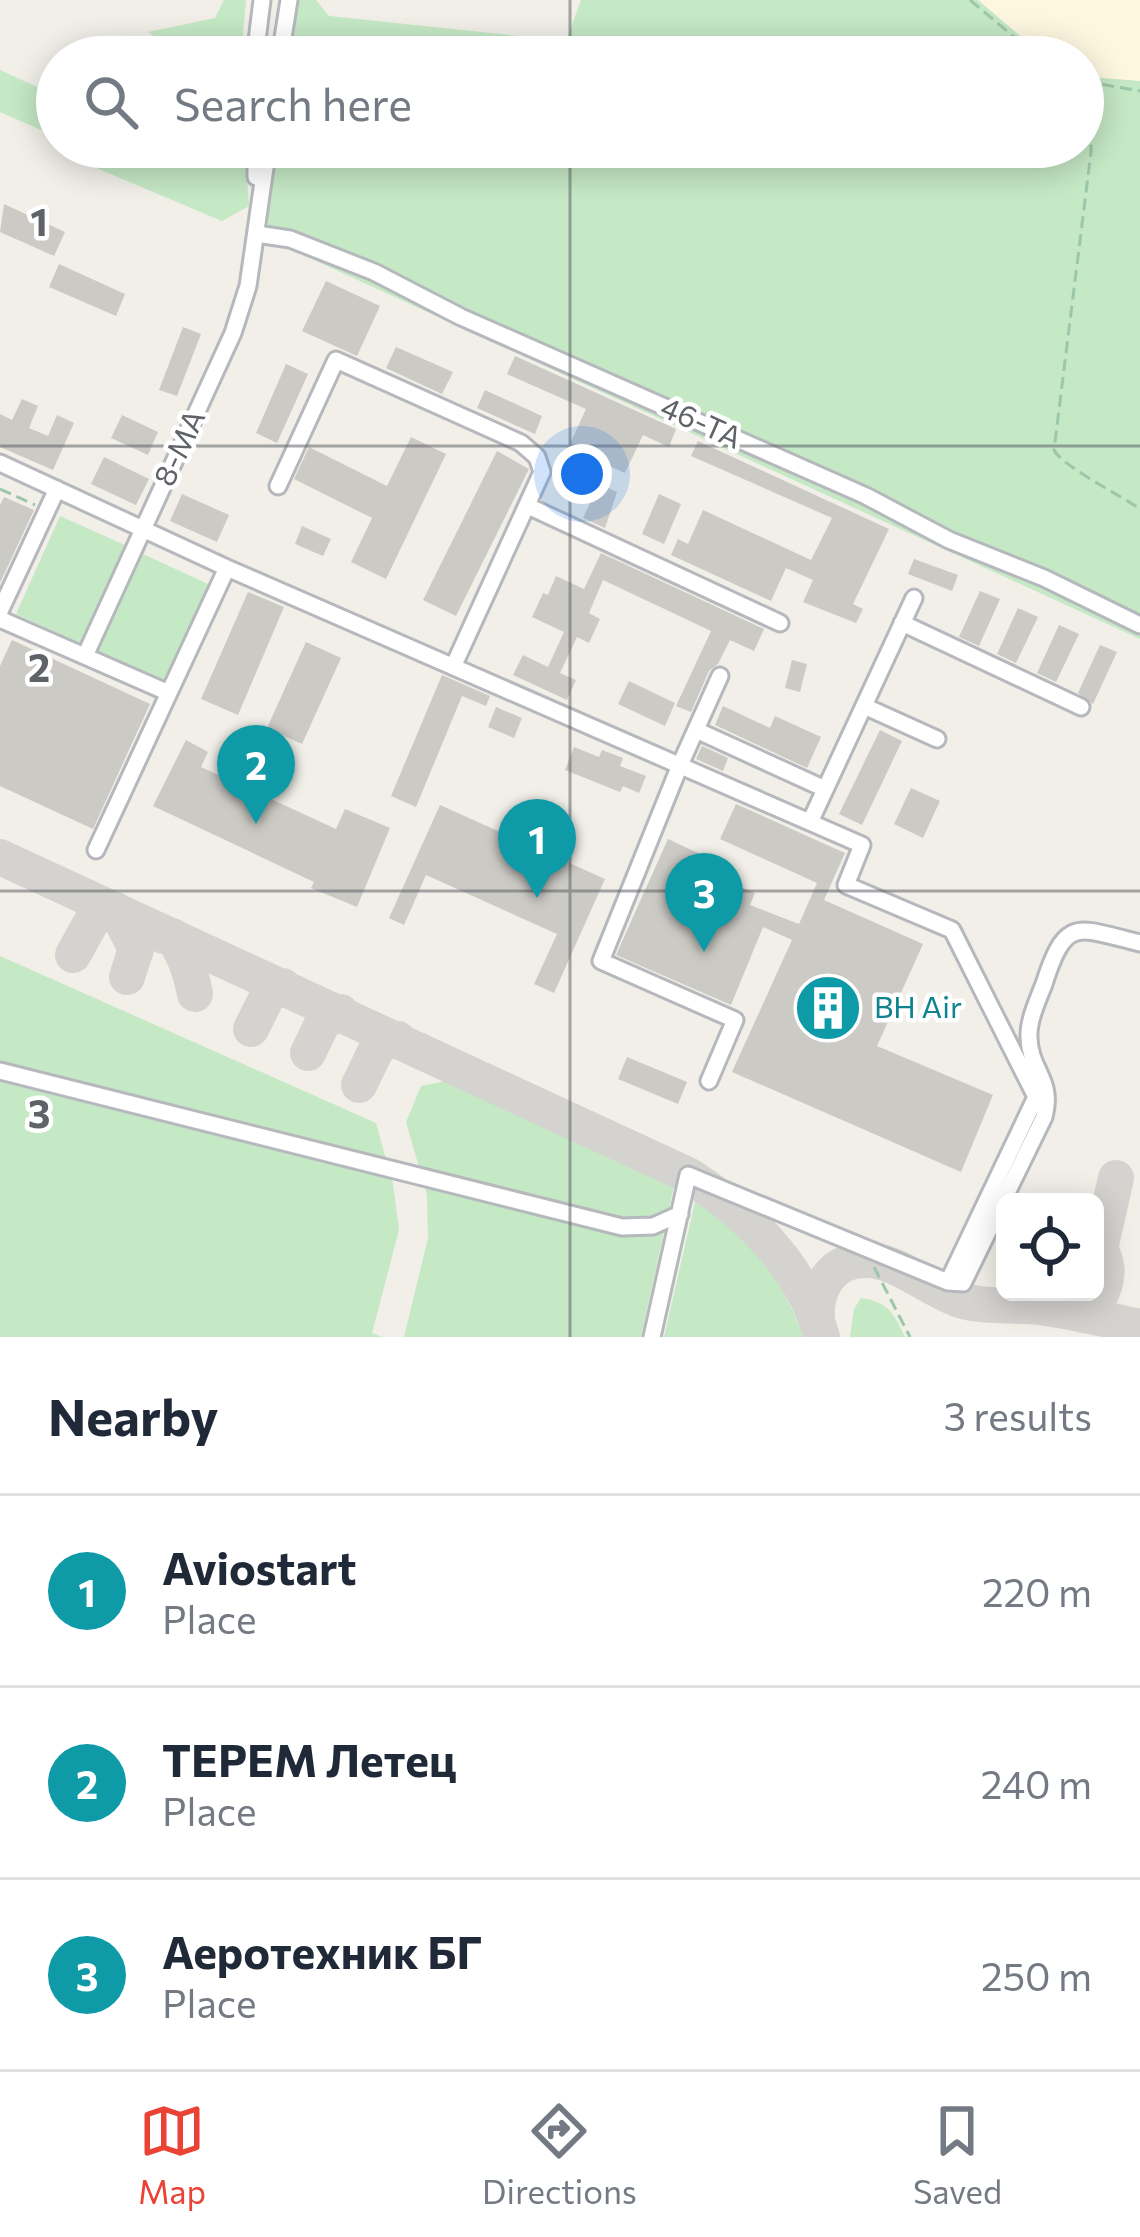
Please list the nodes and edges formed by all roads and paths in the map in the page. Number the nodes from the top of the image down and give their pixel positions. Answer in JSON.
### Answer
{"nodes":[{"id":1,"x":262,"y":0,"type":"edge"},
{"id":2,"x":290,"y":0,"type":"edge"},
{"id":3,"x":970,"y":0,"type":"edge"},
{"id":4,"x":257,"y":36,"type":"edge"},
{"id":5,"x":284,"y":36,"type":"edge"},
{"id":6,"x":1013,"y":36,"type":"edge"},
{"id":7,"x":1104,"y":85,"type":"edge"},
{"id":8,"x":1140,"y":92,"type":"edge"},
{"id":9,"x":256,"y":168,"type":"edge"},
{"id":10,"x":265,"y":168,"type":"edge"},
{"id":11,"x":1089,"y":168,"type":"edge"},
{"id":12,"x":256,"y":233,"type":"junction"},
{"id":13,"x":0,"y":463,"type":"edge"},
{"id":14,"x":278,"y":486,"type":"dead end"},
{"id":15,"x":0,"y":488,"type":"edge"},
{"id":16,"x":57,"y":489,"type":"junction"},
{"id":17,"x":528,"y":506,"type":"junction"},
{"id":18,"x":1140,"y":509,"type":"edge"},
{"id":19,"x":47,"y":510,"type":"junction"},
{"id":20,"x":143,"y":530,"type":"junction"},
{"id":21,"x":227,"y":568,"type":"junction"},
{"id":22,"x":914,"y":598,"type":"dead end"},
{"id":23,"x":0,"y":615,"type":"edge"},
{"id":24,"x":780,"y":623,"type":"dead end"},
{"id":25,"x":902,"y":623,"type":"junction"},
{"id":26,"x":1140,"y":625,"type":"edge"},
{"id":27,"x":85,"y":656,"type":"junction"},
{"id":28,"x":453,"y":667,"type":"junction"},
{"id":29,"x":720,"y":676,"type":"dead end"},
{"id":30,"x":170,"y":693,"type":"junction"},
{"id":31,"x":864,"y":706,"type":"junction"},
{"id":32,"x":1082,"y":707,"type":"dead end"},
{"id":33,"x":696,"y":730,"type":"junction"},
{"id":34,"x":938,"y":739,"type":"dead end"},
{"id":35,"x":680,"y":765,"type":"junction"},
{"id":36,"x":825,"y":790,"type":"junction"},
{"id":37,"x":810,"y":822,"type":"junction"},
{"id":38,"x":97,"y":850,"type":"dead end"},
{"id":39,"x":1140,"y":943,"type":"edge"},
{"id":40,"x":0,"y":1071,"type":"edge"},
{"id":41,"x":709,"y":1081,"type":"dead end"},
{"id":42,"x":680,"y":1214,"type":"junction"},
{"id":43,"x":870,"y":1261,"type":"dead end"},
{"id":44,"x":948,"y":1282,"type":"junction"},
{"id":45,"x":652,"y":1337,"type":"edge"},
{"id":46,"x":910,"y":1337,"type":"edge"}],
"edges":[{"from":1,"to":4,"type":"street"},
{"from":2,"to":5,"type":"street"},
{"from":3,"to":6,"type":"path"},
{"from":7,"to":8,"type":"path"},
{"from":9,"to":12,"type":"street","name":"8-МА"},
{"from":10,"to":12,"type":"street","name":"8-МА"},
{"from":11,"to":18,"type":"path"},
{"from":12,"to":20,"type":"street","name":"8-МА"},
{"from":12,"to":26,"type":"street","name":"46-ТА"},
{"from":13,"to":16,"type":"street"},
{"from":14,"to":17,"type":"street"},
{"from":15,"to":19,"type":"path"},
{"from":16,"to":19,"type":"street"},
{"from":16,"to":20,"type":"street"},
{"from":17,"to":24,"type":"street"},
{"from":17,"to":28,"type":"street"},
{"from":19,"to":23,"type":"street"},
{"from":20,"to":21,"type":"street"},
{"from":20,"to":27,"type":"street","name":"8-МА"},
{"from":21,"to":28,"type":"street"},
{"from":21,"to":30,"type":"street"},
{"from":22,"to":25,"type":"street"},
{"from":23,"to":27,"type":"street"},
{"from":25,"to":31,"type":"street"},
{"from":25,"to":32,"type":"street"},
{"from":27,"to":30,"type":"street"},
{"from":28,"to":35,"type":"street"},
{"from":29,"to":33,"type":"street"},
{"from":30,"to":38,"type":"street"},
{"from":31,"to":34,"type":"street"},
{"from":31,"to":36,"type":"street"},
{"from":33,"to":35,"type":"street"},
{"from":33,"to":36,"type":"street"},
{"from":35,"to":37,"type":"street"},
{"from":35,"to":41,"type":"street"},
{"from":36,"to":37,"type":"street"},
{"from":37,"to":44,"type":"street"},
{"from":39,"to":44,"type":"street"},
{"from":40,"to":42,"type":"street"},
{"from":42,"to":44,"type":"street"},
{"from":42,"to":45,"type":"street"},
{"from":43,"to":46,"type":"path"}]}
